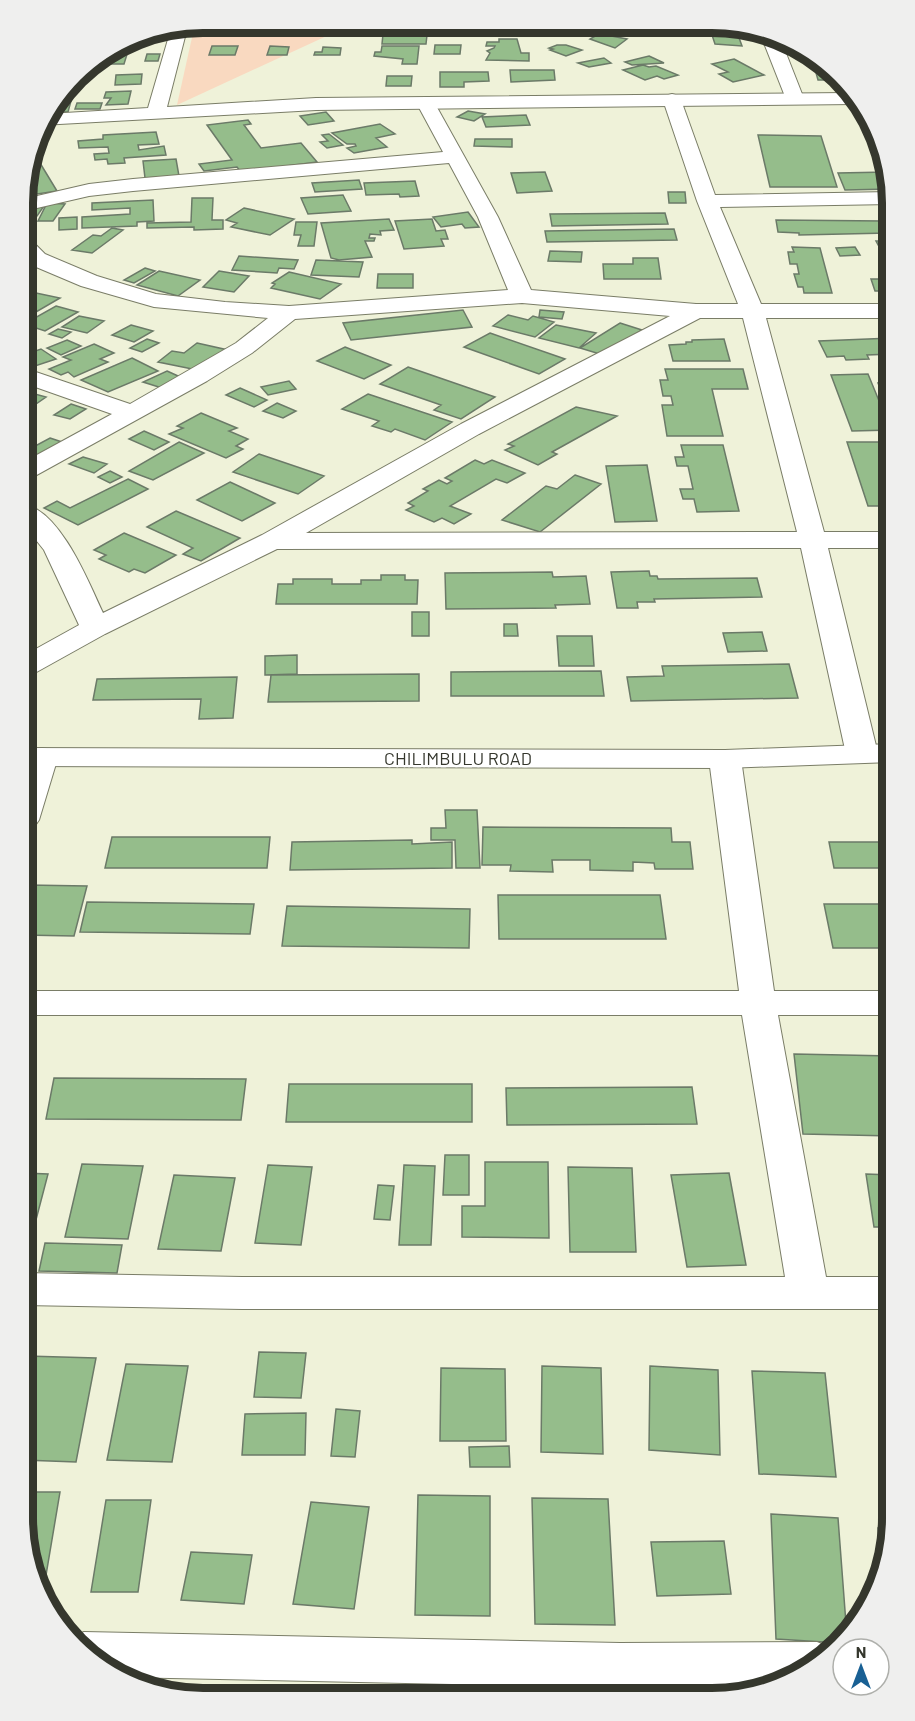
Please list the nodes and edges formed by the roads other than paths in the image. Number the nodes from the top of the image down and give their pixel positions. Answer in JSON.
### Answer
{"nodes":[{"id":1,"x":178,"y":35,"type":"edge"},
{"id":2,"x":774,"y":45,"type":"edge"},
{"id":3,"x":795,"y":99,"type":"junction"},
{"id":4,"x":846,"y":99,"type":"edge"},
{"id":5,"x":672,"y":100,"type":"junction"},
{"id":6,"x":424,"y":102,"type":"junction"},
{"id":7,"x":156,"y":113,"type":"junction"},
{"id":8,"x":55,"y":119,"type":"edge"},
{"id":9,"x":453,"y":157,"type":"junction"},
{"id":10,"x":882,"y":198,"type":"edge"},
{"id":11,"x":707,"y":201,"type":"junction"},
{"id":12,"x":33,"y":203,"type":"edge"},
{"id":13,"x":33,"y":259,"type":"edge"},
{"id":14,"x":522,"y":296,"type":"junction"},
{"id":15,"x":696,"y":311,"type":"junction"},
{"id":16,"x":882,"y":311,"type":"edge"},
{"id":17,"x":753,"y":312,"type":"junction"},
{"id":18,"x":290,"y":313,"type":"junction"},
{"id":19,"x":33,"y":378,"type":"edge"},
{"id":20,"x":131,"y":412,"type":"junction"},
{"id":21,"x":33,"y":467,"type":"edge"},
{"id":22,"x":33,"y":519,"type":"edge"},
{"id":23,"x":882,"y":540,"type":"edge"},
{"id":24,"x":272,"y":541,"type":"junction"},
{"id":25,"x":813,"y":541,"type":"junction"},
{"id":26,"x":95,"y":628,"type":"junction"},
{"id":27,"x":33,"y":662,"type":"edge"},
{"id":28,"x":877,"y":754,"type":"edge"},
{"id":29,"x":33,"y":757,"type":"edge"},
{"id":30,"x":725,"y":759,"type":"junction"},
{"id":31,"x":33,"y":1003,"type":"edge"},
{"id":32,"x":882,"y":1003,"type":"edge"},
{"id":33,"x":758,"y":1004,"type":"junction"},
{"id":34,"x":33,"y":1289,"type":"edge"},
{"id":35,"x":808,"y":1293,"type":"junction"},
{"id":36,"x":882,"y":1293,"type":"edge"},
{"id":37,"x":102,"y":1655,"type":"edge"},
{"id":38,"x":795,"y":1666,"type":"edge"},
{"id":39,"x":620,"y":1681,"type":"edge"}],
"edges":[{"from":1,"to":7,"type":"street"},
{"from":2,"to":3,"type":"street"},
{"from":3,"to":4,"type":"street"},
{"from":3,"to":5,"type":"street"},
{"from":5,"to":6,"type":"street"},
{"from":5,"to":11,"type":"street"},
{"from":6,"to":7,"type":"street"},
{"from":6,"to":9,"type":"street"},
{"from":7,"to":8,"type":"street"},
{"from":9,"to":12,"type":"street"},
{"from":9,"to":14,"type":"street"},
{"from":10,"to":11,"type":"street"},
{"from":11,"to":17,"type":"street"},
{"from":13,"to":18,"type":"street"},
{"from":14,"to":15,"type":"street"},
{"from":14,"to":18,"type":"street"},
{"from":15,"to":17,"type":"street"},
{"from":15,"to":24,"type":"street"},
{"from":16,"to":17,"type":"street"},
{"from":17,"to":25,"type":"street"},
{"from":18,"to":20,"type":"street"},
{"from":19,"to":20,"type":"street"},
{"from":20,"to":21,"type":"street"},
{"from":22,"to":26,"type":"street"},
{"from":23,"to":25,"type":"street"},
{"from":24,"to":25,"type":"street"},
{"from":24,"to":26,"type":"street"},
{"from":25,"to":28,"type":"street"},
{"from":26,"to":27,"type":"street"},
{"from":28,"to":30,"type":"street","name":"CHILIMBULU ROAD"},
{"from":29,"to":30,"type":"street","name":"CHILIMBULU ROAD"},
{"from":30,"to":33,"type":"street"},
{"from":31,"to":33,"type":"street"},
{"from":32,"to":33,"type":"street"},
{"from":33,"to":35,"type":"street"},
{"from":34,"to":35,"type":"street"},
{"from":35,"to":36,"type":"street"},
{"from":37,"to":39,"type":"street"},
{"from":38,"to":39,"type":"street"}]}
